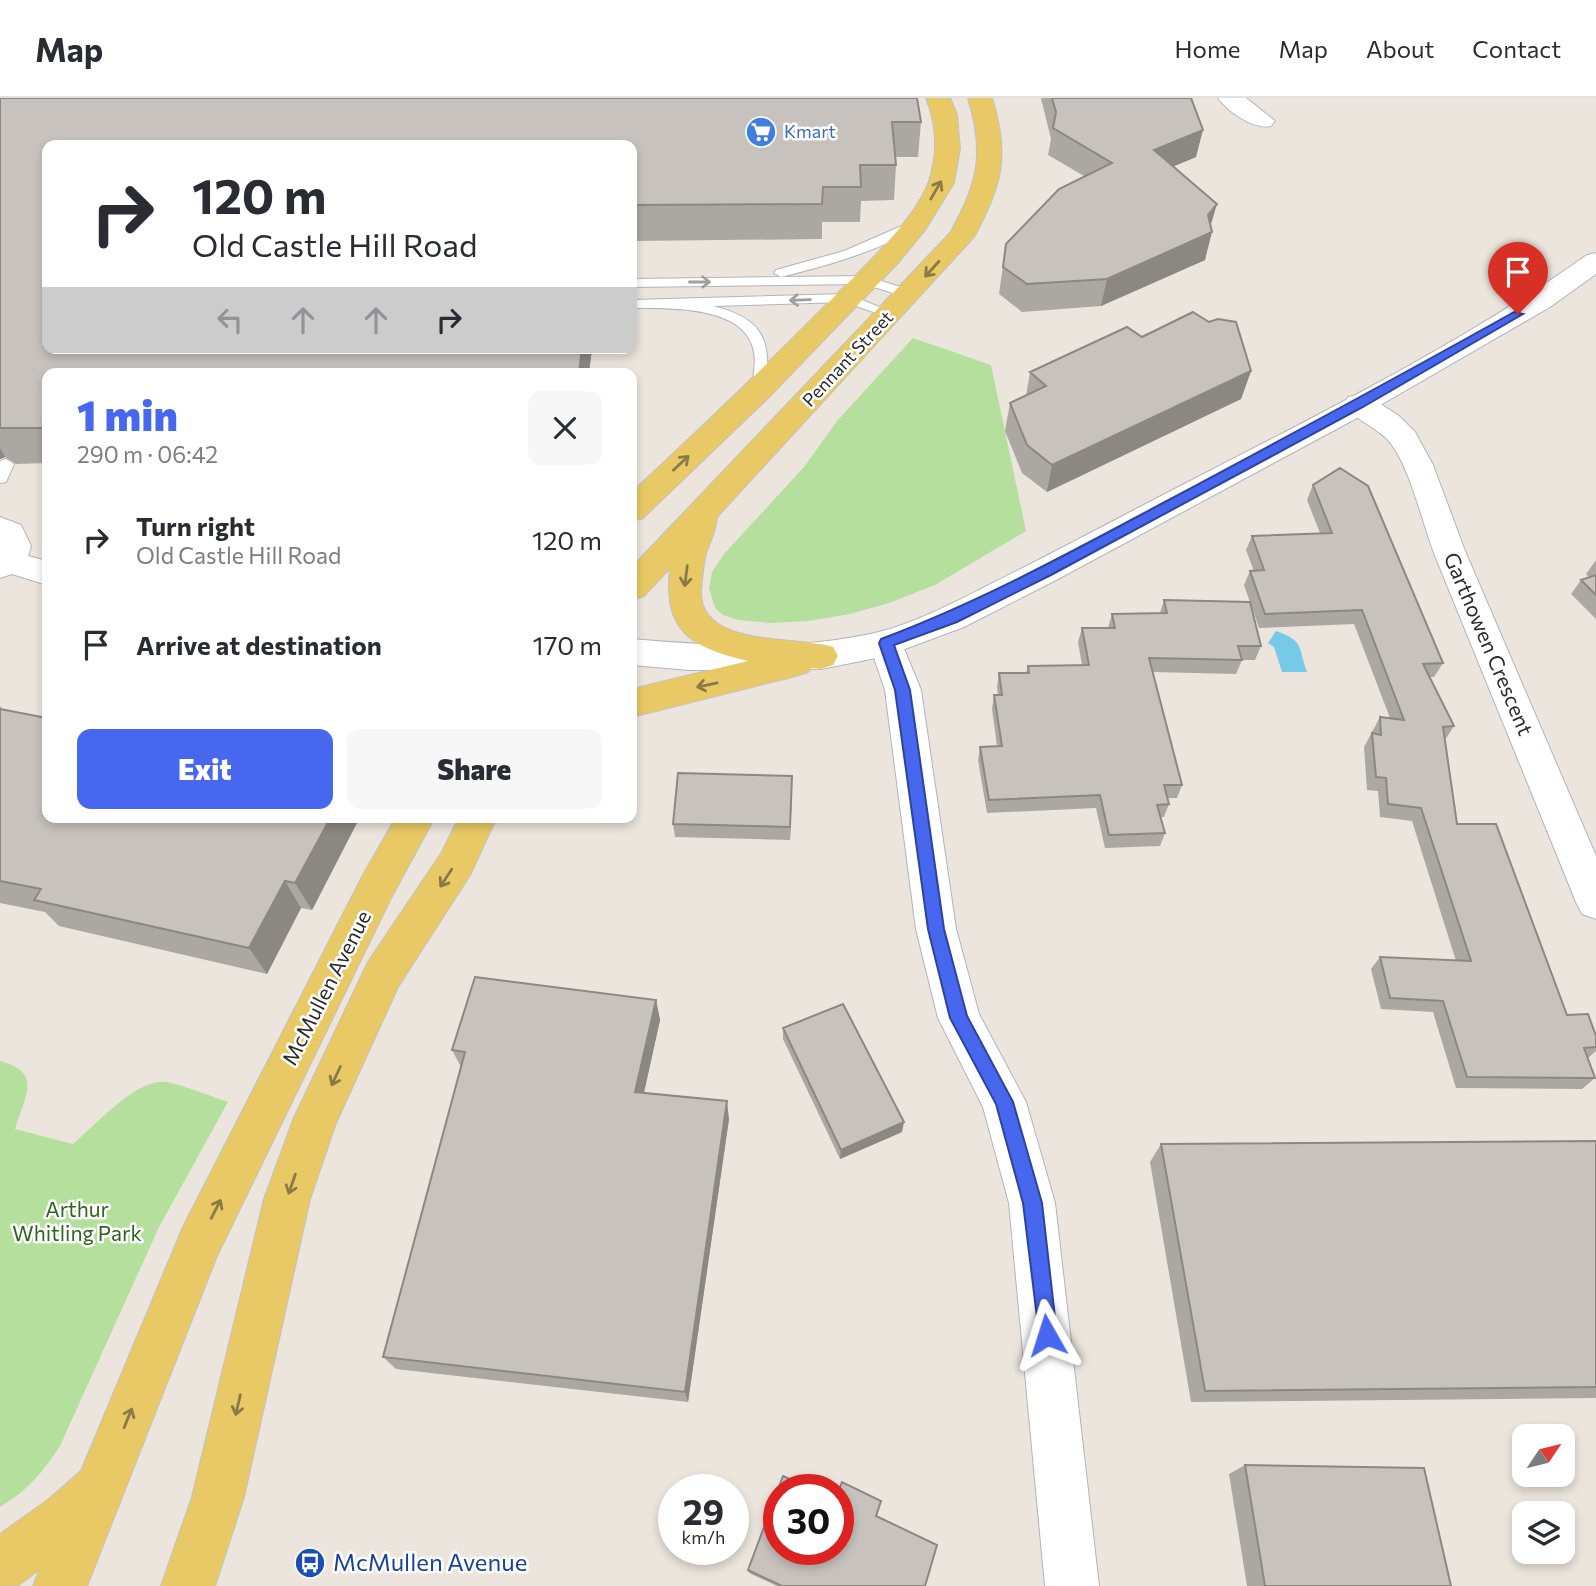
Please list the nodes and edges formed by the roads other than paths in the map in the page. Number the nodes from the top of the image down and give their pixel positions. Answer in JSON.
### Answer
{"nodes":[{"id":1,"x":938,"y":98,"type":"edge"},
{"id":2,"x":979,"y":98,"type":"edge"},
{"id":3,"x":1230,"y":98,"type":"edge"},
{"id":4,"x":1263,"y":121,"type":"dead end"},
{"id":5,"x":916,"y":224,"type":"junction"},
{"id":6,"x":1596,"y":261,"type":"edge"},
{"id":7,"x":728,"y":282,"type":"junction"},
{"id":8,"x":637,"y":283,"type":"edge"},
{"id":9,"x":856,"y":289,"type":"junction"},
{"id":10,"x":909,"y":294,"type":"junction"},
{"id":11,"x":676,"y":303,"type":"junction"},
{"id":12,"x":637,"y":304,"type":"edge"},
{"id":13,"x":890,"y":314,"type":"junction"},
{"id":14,"x":758,"y":391,"type":"junction"},
{"id":15,"x":1359,"y":404,"type":"junction"},
{"id":16,"x":637,"y":505,"type":"edge"},
{"id":17,"x":705,"y":510,"type":"junction"},
{"id":18,"x":0,"y":528,"type":"edge"},
{"id":19,"x":3,"y":564,"type":"edge"},
{"id":20,"x":42,"y":572,"type":"edge"},
{"id":21,"x":637,"y":582,"type":"edge"},
{"id":22,"x":886,"y":643,"type":"junction"},
{"id":23,"x":637,"y":652,"type":"edge"},
{"id":24,"x":821,"y":656,"type":"junction"},
{"id":25,"x":637,"y":702,"type":"edge"},
{"id":26,"x":412,"y":823,"type":"edge"},
{"id":27,"x":475,"y":823,"type":"edge"},
{"id":28,"x":1596,"y":902,"type":"edge"},
{"id":29,"x":103,"y":1482,"type":"junction"},
{"id":30,"x":0,"y":1566,"type":"edge"},
{"id":31,"x":60,"y":1586,"type":"edge"},
{"id":32,"x":188,"y":1586,"type":"edge"},
{"id":33,"x":1072,"y":1586,"type":"edge"}],
"edges":[{"from":5,"to":1,"type":"main road","name":"Pennant Street","one_way":true},
{"from":2,"to":10,"type":"main road","name":"Pennant Street","one_way":true},
{"from":3,"to":4,"type":"street"},
{"from":5,"to":7,"type":"lane"},
{"from":5,"to":9,"type":"main road","name":"Pennant Street"},
{"from":6,"to":15,"type":"street"},
{"from":8,"to":7,"type":"lane","one_way":true},
{"from":7,"to":9,"type":"lane"},
{"from":9,"to":10,"type":"lane"},
{"from":9,"to":11,"type":"lane","one_way":true},
{"from":9,"to":13,"type":"lane"},
{"from":9,"to":14,"type":"main road","name":"Pennant Street"},
{"from":10,"to":13,"type":"main road","name":"Pennant Street"},
{"from":11,"to":12,"type":"lane"},
{"from":11,"to":14,"type":"lane"},
{"from":13,"to":17,"type":"main road","name":"Pennant Street"},
{"from":16,"to":14,"type":"main road","name":"Pennant Street","one_way":true},
{"from":15,"to":22,"type":"street"},
{"from":15,"to":28,"type":"street","name":"Garthowen Crescent"},
{"from":17,"to":21,"type":"main road","name":"Pennant Street"},
{"from":17,"to":24,"type":"main road","one_way":true},
{"from":18,"to":19,"type":"street"},
{"from":19,"to":20,"type":"street"},
{"from":22,"to":24,"type":"street"},
{"from":22,"to":33,"type":"street"},
{"from":23,"to":24,"type":"street"},
{"from":24,"to":25,"type":"main road","one_way":true},
{"from":29,"to":26,"type":"main road","name":"McMullen Avenue","one_way":true},
{"from":27,"to":32,"type":"main road","one_way":true},
{"from":29,"to":30,"type":"main road"},
{"from":29,"to":31,"type":"main road","name":"McMullen Avenue"}]}
